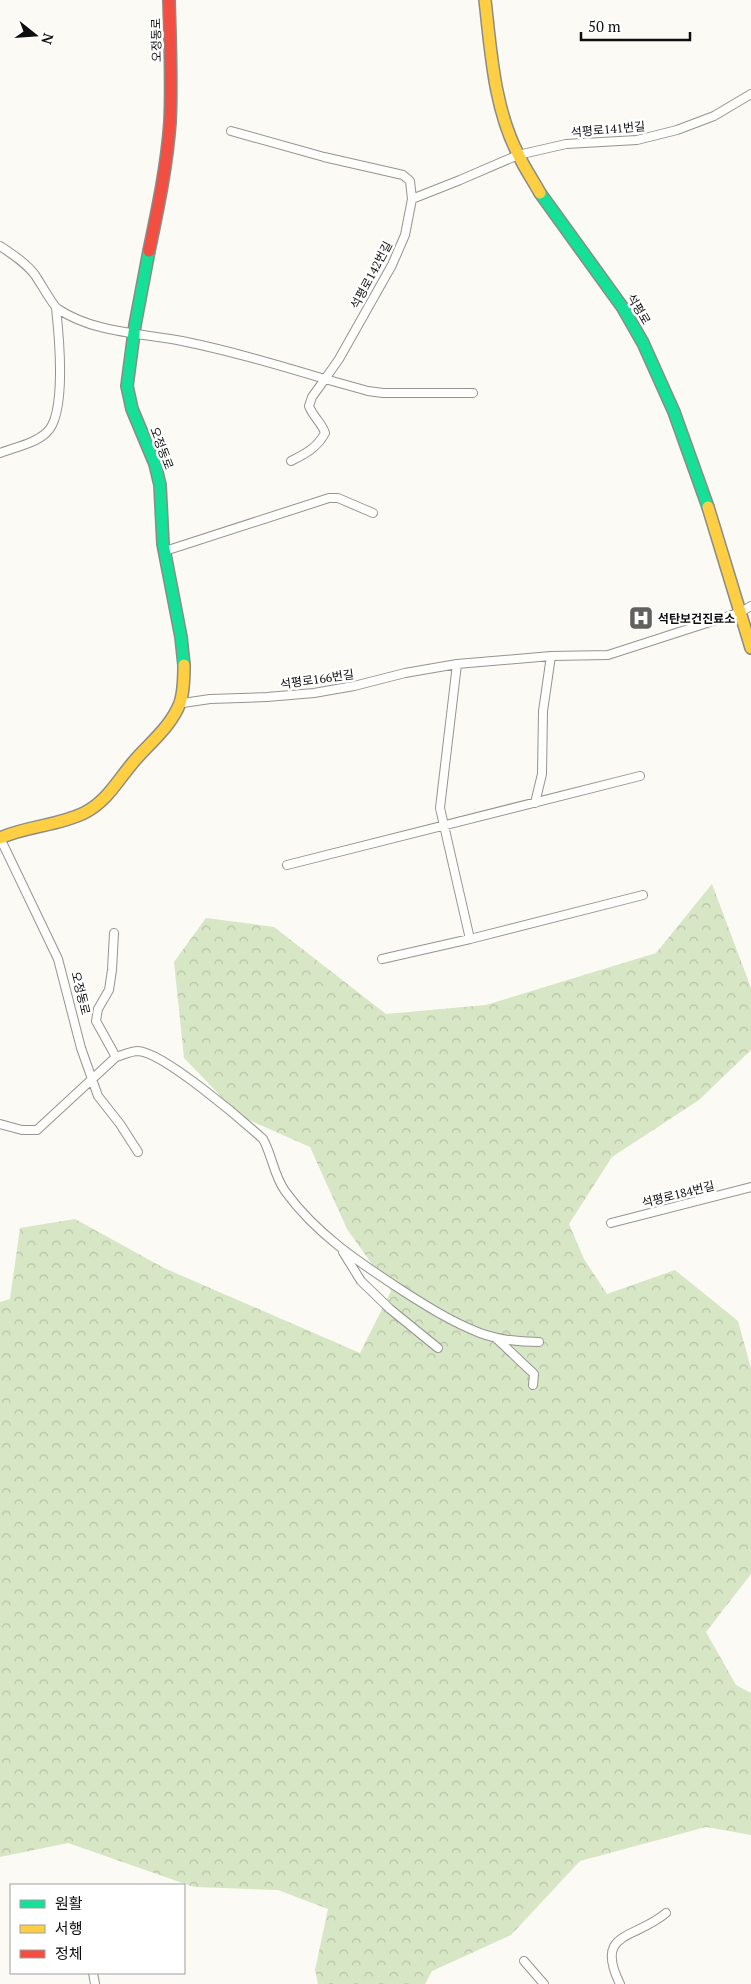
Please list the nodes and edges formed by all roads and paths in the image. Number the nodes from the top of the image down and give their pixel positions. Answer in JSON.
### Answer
{"nodes":[{"id":1,"x":168,"y":0,"type":"edge"},
{"id":2,"x":485,"y":0,"type":"edge"},
{"id":3,"x":751,"y":94,"type":"edge"},
{"id":4,"x":231,"y":132,"type":"dead end"},
{"id":5,"x":518,"y":155,"type":"junction"},
{"id":6,"x":412,"y":199,"type":"junction"},
{"id":7,"x":0,"y":246,"type":"edge"},
{"id":8,"x":56,"y":308,"type":"junction"},
{"id":9,"x":135,"y":333,"type":"junction"},
{"id":10,"x":325,"y":379,"type":"junction"},
{"id":11,"x":473,"y":394,"type":"dead end"},
{"id":12,"x":0,"y":453,"type":"edge"},
{"id":13,"x":291,"y":461,"type":"dead end"},
{"id":14,"x":373,"y":513,"type":"dead end"},
{"id":15,"x":163,"y":552,"type":"junction"},
{"id":16,"x":746,"y":609,"type":"edge"},
{"id":17,"x":751,"y":648,"type":"edge"},
{"id":18,"x":551,"y":656,"type":"junction"},
{"id":19,"x":457,"y":664,"type":"junction"},
{"id":20,"x":180,"y":703,"type":"junction"},
{"id":21,"x":640,"y":776,"type":"dead end"},
{"id":22,"x":535,"y":803,"type":"junction"},
{"id":23,"x":444,"y":825,"type":"junction"},
{"id":24,"x":0,"y":838,"type":"edge"},
{"id":25,"x":287,"y":865,"type":"dead end"},
{"id":26,"x":643,"y":895,"type":"dead end"},
{"id":27,"x":114,"y":933,"type":"dead end"},
{"id":28,"x":470,"y":939,"type":"junction"},
{"id":29,"x":382,"y":959,"type":"dead end"},
{"id":30,"x":116,"y":1058,"type":"junction"},
{"id":31,"x":92,"y":1079,"type":"junction"},
{"id":32,"x":0,"y":1124,"type":"edge"},
{"id":33,"x":138,"y":1152,"type":"dead end"},
{"id":34,"x":751,"y":1187,"type":"edge"},
{"id":35,"x":611,"y":1223,"type":"dead end"},
{"id":36,"x":341,"y":1248,"type":"junction"},
{"id":37,"x":496,"y":1338,"type":"junction"},
{"id":38,"x":539,"y":1342,"type":"dead end"},
{"id":39,"x":438,"y":1348,"type":"dead end"},
{"id":40,"x":533,"y":1385,"type":"dead end"},
{"id":41,"x":666,"y":1913,"type":"dead end"},
{"id":42,"x":524,"y":1961,"type":"dead end"},
{"id":43,"x":544,"y":1984,"type":"edge"},
{"id":44,"x":620,"y":1984,"type":"edge"}],
"edges":[{"from":1,"to":9,"type":"street","name":"오정동로"},
{"from":2,"to":5,"type":"street","name":"석평로"},
{"from":3,"to":5,"type":"lane","name":"석평로141번길"},
{"from":4,"to":6,"type":"lane"},
{"from":5,"to":6,"type":"lane"},
{"from":5,"to":16,"type":"street","name":"석평로"},
{"from":6,"to":10,"type":"lane","name":"석평로142번길"},
{"from":7,"to":8,"type":"lane"},
{"from":8,"to":9,"type":"lane"},
{"from":8,"to":12,"type":"lane"},
{"from":9,"to":10,"type":"lane"},
{"from":9,"to":15,"type":"street","name":"오정동로"},
{"from":10,"to":11,"type":"lane"},
{"from":10,"to":13,"type":"lane","name":"석평로142번길"},
{"from":14,"to":15,"type":"lane"},
{"from":15,"to":20,"type":"street","name":"오정동로"},
{"from":16,"to":17,"type":"street","name":"석평로"},
{"from":16,"to":18,"type":"lane","name":"석평로166번길"},
{"from":18,"to":19,"type":"lane","name":"석평로166번길"},
{"from":18,"to":22,"type":"lane"},
{"from":19,"to":20,"type":"lane","name":"석평로166번길"},
{"from":19,"to":23,"type":"lane"},
{"from":20,"to":24,"type":"street","name":"오정동로"},
{"from":21,"to":22,"type":"lane"},
{"from":22,"to":23,"type":"lane"},
{"from":23,"to":25,"type":"lane"},
{"from":23,"to":28,"type":"lane"},
{"from":24,"to":31,"type":"lane","name":"오정동로"},
{"from":26,"to":28,"type":"lane"},
{"from":27,"to":30,"type":"lane"},
{"from":28,"to":29,"type":"lane"},
{"from":30,"to":31,"type":"lane"},
{"from":30,"to":36,"type":"lane"},
{"from":31,"to":32,"type":"lane"},
{"from":31,"to":33,"type":"lane","name":"오정동로"},
{"from":34,"to":35,"type":"lane","name":"석평로184번길"},
{"from":36,"to":37,"type":"lane"},
{"from":36,"to":39,"type":"lane"},
{"from":37,"to":38,"type":"lane"},
{"from":37,"to":40,"type":"lane"},
{"from":41,"to":44,"type":"lane"},
{"from":42,"to":43,"type":"lane"}]}
